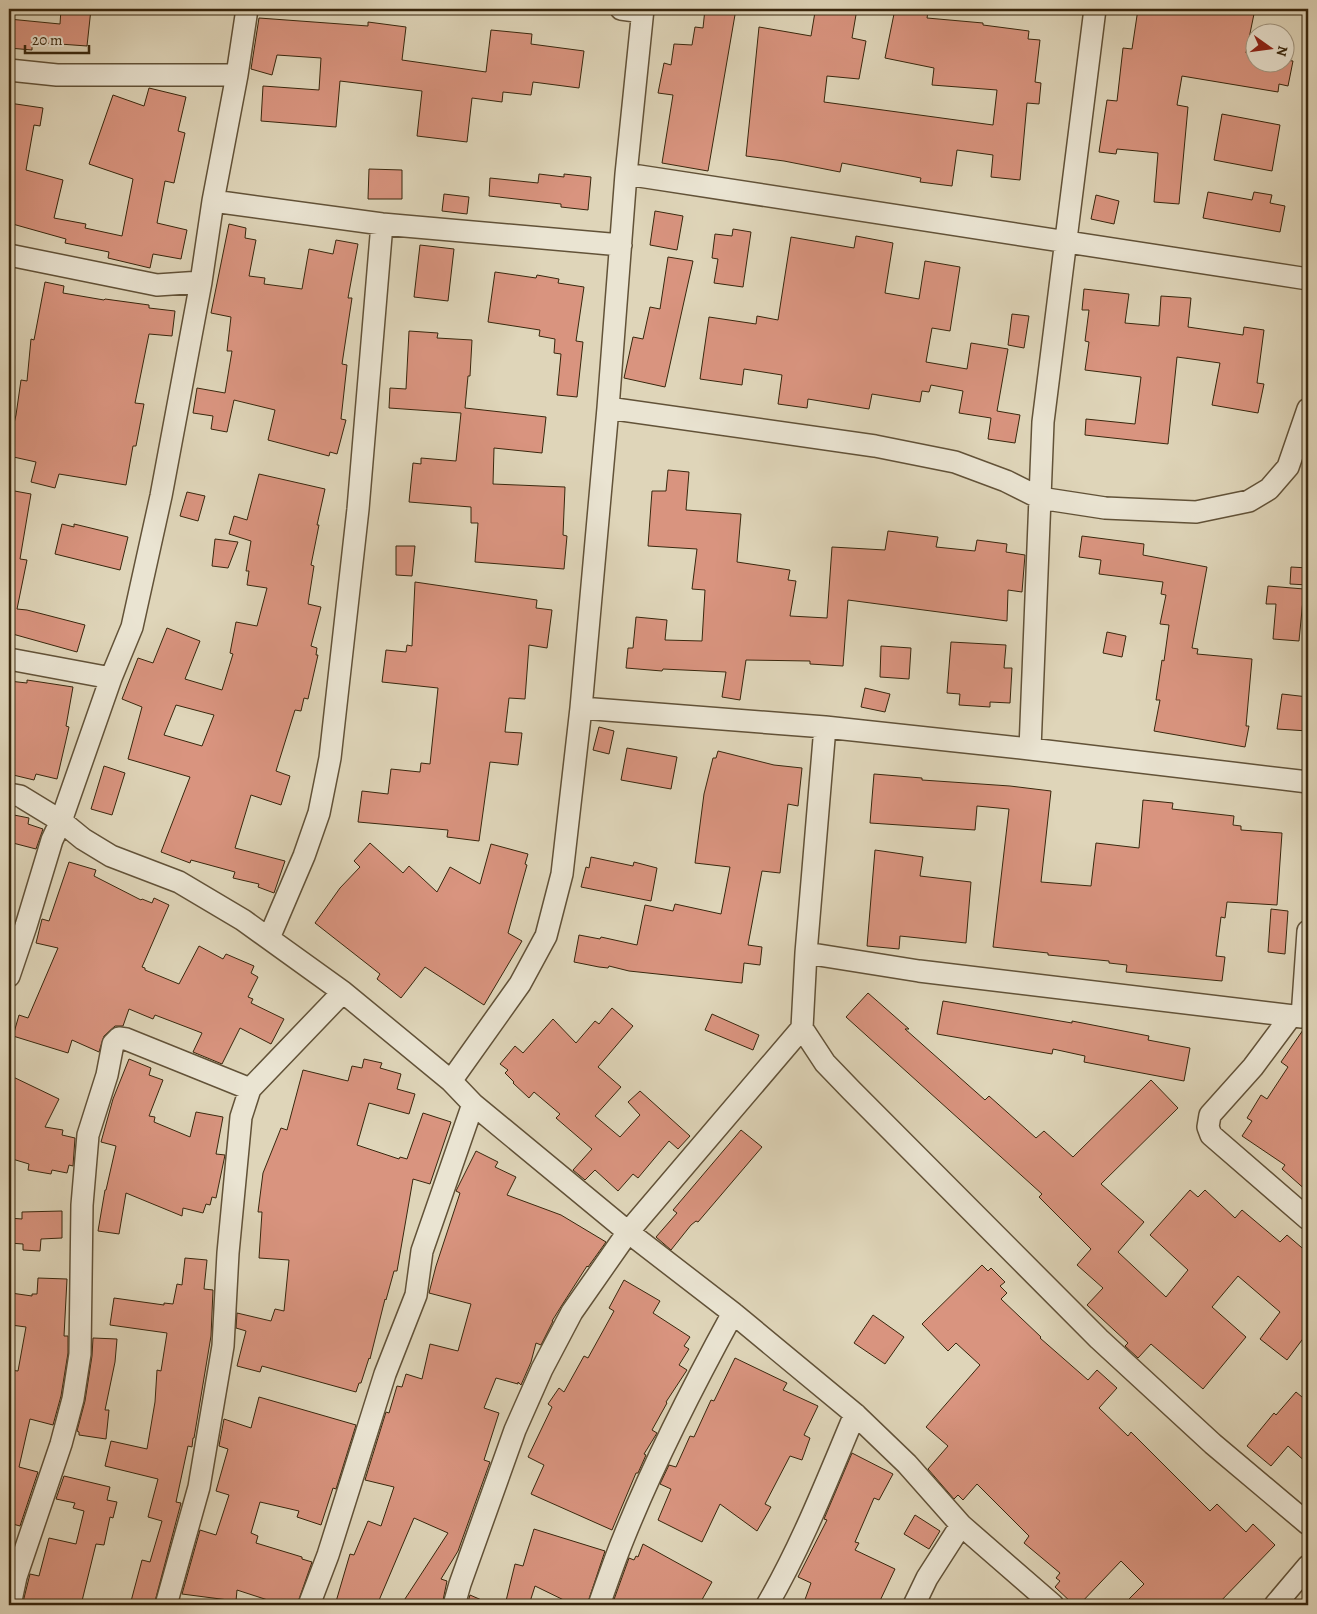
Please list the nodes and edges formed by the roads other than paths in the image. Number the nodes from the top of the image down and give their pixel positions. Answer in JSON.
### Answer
{"nodes":[{"id":1,"x":247,"y":9,"type":"edge"},
{"id":2,"x":621,"y":9,"type":"edge"},
{"id":3,"x":1094,"y":9,"type":"edge"},
{"id":4,"x":643,"y":10,"type":"edge"},
{"id":5,"x":9,"y":70,"type":"edge"},
{"id":6,"x":237,"y":75,"type":"junction"},
{"id":7,"x":626,"y":174,"type":"junction"},
{"id":8,"x":213,"y":201,"type":"junction"},
{"id":9,"x":382,"y":224,"type":"junction"},
{"id":10,"x":1066,"y":242,"type":"junction"},
{"id":11,"x":621,"y":245,"type":"junction"},
{"id":12,"x":9,"y":255,"type":"edge"},
{"id":13,"x":1308,"y":278,"type":"edge"},
{"id":14,"x":201,"y":282,"type":"junction"},
{"id":15,"x":608,"y":408,"type":"junction"},
{"id":16,"x":1308,"y":410,"type":"edge"},
{"id":17,"x":1040,"y":498,"type":"junction"},
{"id":18,"x":9,"y":659,"type":"edge"},
{"id":19,"x":112,"y":678,"type":"junction"},
{"id":20,"x":581,"y":708,"type":"junction"},
{"id":21,"x":824,"y":727,"type":"junction"},
{"id":22,"x":1030,"y":749,"type":"junction"},
{"id":23,"x":1308,"y":782,"type":"edge"},
{"id":24,"x":9,"y":794,"type":"edge"},
{"id":25,"x":61,"y":821,"type":"junction"},
{"id":26,"x":17,"y":925,"type":"edge"},
{"id":27,"x":1308,"y":931,"type":"edge"},
{"id":28,"x":269,"y":938,"type":"junction"},
{"id":29,"x":806,"y":953,"type":"junction"},
{"id":30,"x":9,"y":976,"type":"edge"},
{"id":31,"x":343,"y":992,"type":"junction"},
{"id":32,"x":1300,"y":1017,"type":"edge"},
{"id":33,"x":802,"y":1028,"type":"junction"},
{"id":34,"x":452,"y":1081,"type":"junction"},
{"id":35,"x":250,"y":1090,"type":"junction"},
{"id":36,"x":474,"y":1104,"type":"junction"},
{"id":37,"x":1308,"y":1219,"type":"edge"},
{"id":38,"x":628,"y":1232,"type":"junction"},
{"id":39,"x":733,"y":1313,"type":"junction"},
{"id":40,"x":855,"y":1414,"type":"junction"},
{"id":41,"x":1308,"y":1524,"type":"edge"},
{"id":42,"x":961,"y":1525,"type":"junction"},
{"id":43,"x":1308,"y":1566,"type":"edge"},
{"id":44,"x":1046,"y":1603,"type":"edge"},
{"id":45,"x":10,"y":1605,"type":"edge"},
{"id":46,"x":166,"y":1605,"type":"edge"},
{"id":47,"x":309,"y":1605,"type":"edge"},
{"id":48,"x":454,"y":1605,"type":"edge"},
{"id":49,"x":599,"y":1605,"type":"edge"},
{"id":50,"x":767,"y":1605,"type":"edge"},
{"id":51,"x":914,"y":1605,"type":"edge"},
{"id":52,"x":1275,"y":1605,"type":"edge"}],
"edges":[{"from":1,"to":6,"type":"street"},
{"from":2,"to":4,"type":"street"},
{"from":3,"to":10,"type":"street"},
{"from":4,"to":7,"type":"street"},
{"from":5,"to":6,"type":"street"},
{"from":6,"to":8,"type":"street"},
{"from":7,"to":10,"type":"street"},
{"from":7,"to":11,"type":"street"},
{"from":8,"to":9,"type":"street"},
{"from":8,"to":14,"type":"street"},
{"from":9,"to":11,"type":"street"},
{"from":9,"to":28,"type":"street"},
{"from":10,"to":13,"type":"street"},
{"from":10,"to":17,"type":"street"},
{"from":11,"to":15,"type":"street"},
{"from":12,"to":14,"type":"street"},
{"from":14,"to":19,"type":"street"},
{"from":15,"to":17,"type":"street"},
{"from":15,"to":20,"type":"street"},
{"from":16,"to":17,"type":"street"},
{"from":17,"to":22,"type":"street"},
{"from":18,"to":19,"type":"street"},
{"from":19,"to":25,"type":"street"},
{"from":20,"to":21,"type":"street"},
{"from":20,"to":34,"type":"street"},
{"from":21,"to":22,"type":"street"},
{"from":21,"to":29,"type":"street"},
{"from":22,"to":23,"type":"street"},
{"from":24,"to":25,"type":"street"},
{"from":25,"to":26,"type":"street"},
{"from":25,"to":28,"type":"street"},
{"from":26,"to":30,"type":"street"},
{"from":27,"to":32,"type":"street"},
{"from":28,"to":31,"type":"street"},
{"from":29,"to":32,"type":"street"},
{"from":29,"to":33,"type":"street"},
{"from":31,"to":34,"type":"street"},
{"from":31,"to":35,"type":"street"},
{"from":32,"to":37,"type":"street"},
{"from":33,"to":38,"type":"street"},
{"from":33,"to":41,"type":"street"},
{"from":34,"to":36,"type":"street"},
{"from":35,"to":45,"type":"street"},
{"from":35,"to":46,"type":"street"},
{"from":36,"to":38,"type":"street"},
{"from":36,"to":47,"type":"street"},
{"from":38,"to":39,"type":"street"},
{"from":38,"to":48,"type":"street"},
{"from":39,"to":40,"type":"street"},
{"from":39,"to":49,"type":"street"},
{"from":40,"to":42,"type":"street"},
{"from":40,"to":50,"type":"street"},
{"from":42,"to":44,"type":"street"},
{"from":42,"to":51,"type":"street"},
{"from":43,"to":52,"type":"street"}]}
